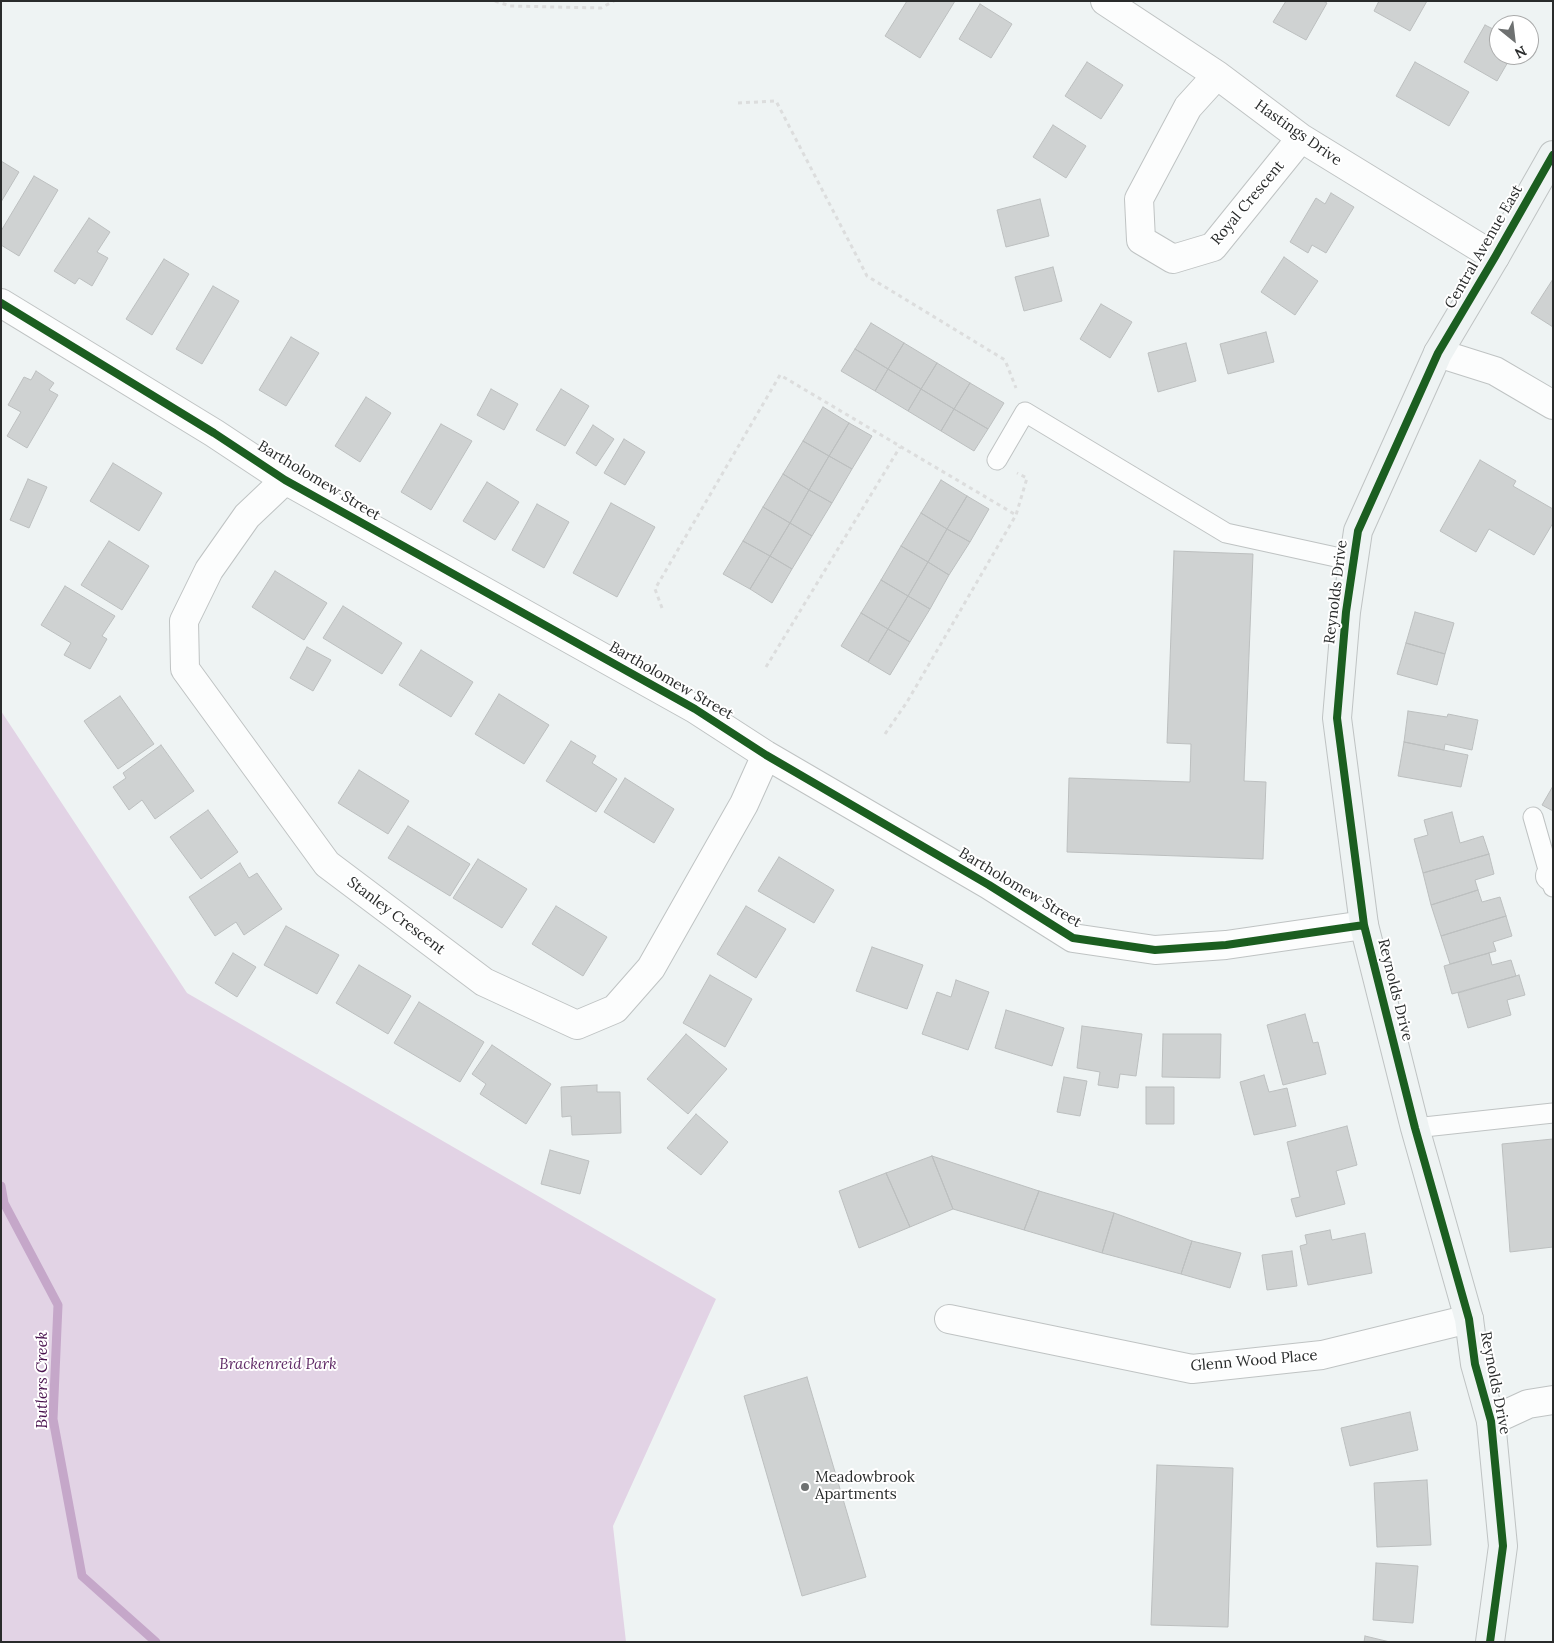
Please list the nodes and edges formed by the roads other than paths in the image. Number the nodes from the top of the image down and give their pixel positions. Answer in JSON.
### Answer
{"nodes":[{"id":1,"x":1105,"y":1,"type":"edge"},
{"id":2,"x":1217,"y":75,"type":"junction"},
{"id":3,"x":1301,"y":138,"type":"junction"},
{"id":4,"x":1553,"y":155,"type":"edge"},
{"id":5,"x":1495,"y":257,"type":"junction"},
{"id":6,"x":1,"y":303,"type":"edge"},
{"id":7,"x":1438,"y":353,"type":"junction"},
{"id":8,"x":1553,"y":405,"type":"edge"},
{"id":9,"x":997,"y":460,"type":"road end"},
{"id":10,"x":285,"y":480,"type":"junction"},
{"id":11,"x":1354,"y":561,"type":"junction"},
{"id":12,"x":766,"y":755,"type":"junction"},
{"id":13,"x":1533,"y":817,"type":"dead end"},
{"id":14,"x":1552,"y":880,"type":"edge"},
{"id":15,"x":1364,"y":925,"type":"junction"},
{"id":16,"x":1553,"y":1113,"type":"edge"},
{"id":17,"x":1415,"y":1128,"type":"junction"},
{"id":18,"x":949,"y":1319,"type":"dead end"},
{"id":19,"x":1469,"y":1319,"type":"junction"},
{"id":20,"x":1553,"y":1400,"type":"edge"},
{"id":21,"x":1491,"y":1421,"type":"junction"},
{"id":22,"x":1490,"y":1642,"type":"edge"}],
"edges":[{"from":1,"to":2,"type":"street","name":"Hastings Drive"},
{"from":2,"to":3,"type":"street","name":"Hastings Drive"},
{"from":2,"to":3,"type":"street","name":"Royal Crescent"},
{"from":3,"to":5,"type":"street","name":"Hastings Drive"},
{"from":4,"to":5,"type":"street","name":"Central Avenue East"},
{"from":5,"to":7,"type":"street","name":"Central Avenue East"},
{"from":6,"to":10,"type":"street","name":"Bartholomew Street"},
{"from":7,"to":8,"type":"street"},
{"from":7,"to":11,"type":"street","name":"Reynolds Drive"},
{"from":9,"to":11,"type":"lane"},
{"from":10,"to":12,"type":"street","name":"Bartholomew Street"},
{"from":10,"to":12,"type":"street","name":"Stanley Crescent"},
{"from":11,"to":15,"type":"street","name":"Reynolds Drive"},
{"from":12,"to":15,"type":"street","name":"Bartholomew Street"},
{"from":13,"to":14,"type":"lane"},
{"from":15,"to":17,"type":"street","name":"Reynolds Drive"},
{"from":16,"to":17,"type":"lane"},
{"from":17,"to":19,"type":"street","name":"Reynolds Drive"},
{"from":18,"to":19,"type":"street","name":"Glenn Wood Place"},
{"from":19,"to":21,"type":"street","name":"Reynolds Drive"},
{"from":20,"to":21,"type":"street"},
{"from":21,"to":22,"type":"street","name":"Reynolds Drive"}]}
